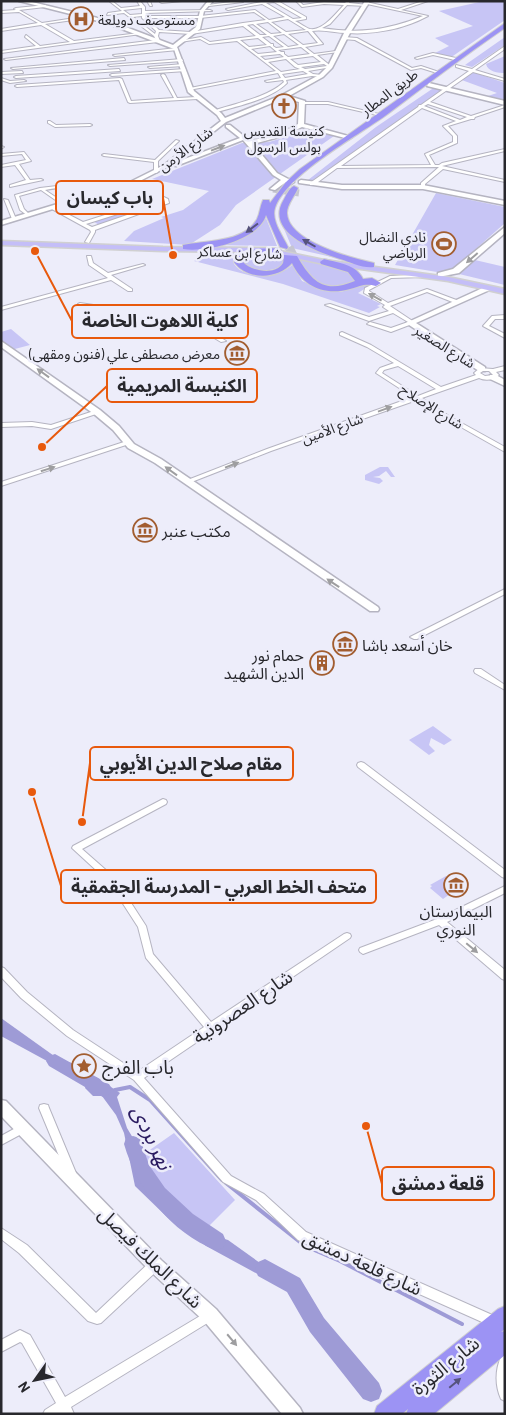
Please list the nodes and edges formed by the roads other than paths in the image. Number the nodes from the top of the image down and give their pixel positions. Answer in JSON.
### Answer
{"nodes":[{"id":1,"x":21,"y":1,"type":"edge"},
{"id":2,"x":110,"y":1,"type":"edge"},
{"id":3,"x":138,"y":1,"type":"edge"},
{"id":4,"x":148,"y":1,"type":"edge"},
{"id":5,"x":181,"y":1,"type":"edge"},
{"id":6,"x":220,"y":1,"type":"edge"},
{"id":7,"x":243,"y":1,"type":"edge"},
{"id":8,"x":274,"y":1,"type":"edge"},
{"id":9,"x":297,"y":1,"type":"edge"},
{"id":10,"x":427,"y":1,"type":"edge"},
{"id":11,"x":161,"y":2,"type":"edge"},
{"id":12,"x":333,"y":2,"type":"edge"},
{"id":13,"x":348,"y":2,"type":"edge"},
{"id":14,"x":263,"y":3,"type":"junction"},
{"id":15,"x":367,"y":3,"type":"edge"},
{"id":16,"x":43,"y":4,"type":"edge"},
{"id":17,"x":151,"y":5,"type":"dead end"},
{"id":18,"x":166,"y":8,"type":"junction"},
{"id":19,"x":120,"y":9,"type":"junction"},
{"id":20,"x":398,"y":9,"type":"junction"},
{"id":21,"x":20,"y":11,"type":"junction"},
{"id":22,"x":1,"y":12,"type":"edge"},
{"id":23,"x":124,"y":12,"type":"junction"},
{"id":24,"x":144,"y":12,"type":"junction"},
{"id":25,"x":204,"y":13,"type":"edge"},
{"id":26,"x":108,"y":14,"type":"dead end"},
{"id":27,"x":129,"y":16,"type":"junction"},
{"id":28,"x":87,"y":17,"type":"junction"},
{"id":29,"x":288,"y":18,"type":"junction"},
{"id":30,"x":293,"y":20,"type":"junction"},
{"id":31,"x":268,"y":21,"type":"junction"},
{"id":32,"x":253,"y":23,"type":"junction"},
{"id":33,"x":44,"y":24,"type":"junction"},
{"id":34,"x":151,"y":24,"type":"junction"},
{"id":35,"x":243,"y":24,"type":"junction"},
{"id":36,"x":505,"y":25,"type":"edge"},
{"id":37,"x":232,"y":27,"type":"junction"},
{"id":38,"x":318,"y":29,"type":"junction"},
{"id":39,"x":1,"y":30,"type":"edge"},
{"id":40,"x":309,"y":30,"type":"junction"},
{"id":41,"x":158,"y":32,"type":"junction"},
{"id":42,"x":505,"y":32,"type":"edge"},
{"id":43,"x":191,"y":33,"type":"junction"},
{"id":44,"x":284,"y":33,"type":"junction"},
{"id":45,"x":139,"y":34,"type":"junction"},
{"id":46,"x":272,"y":34,"type":"junction"},
{"id":47,"x":346,"y":35,"type":"junction"},
{"id":48,"x":26,"y":36,"type":"dead end"},
{"id":49,"x":258,"y":36,"type":"junction"},
{"id":50,"x":316,"y":36,"type":"junction"},
{"id":51,"x":246,"y":38,"type":"junction"},
{"id":52,"x":109,"y":39,"type":"junction"},
{"id":53,"x":157,"y":39,"type":"junction"},
{"id":54,"x":237,"y":39,"type":"junction"},
{"id":55,"x":180,"y":41,"type":"junction"},
{"id":56,"x":74,"y":43,"type":"junction"},
{"id":57,"x":272,"y":45,"type":"junction"},
{"id":58,"x":38,"y":46,"type":"junction"},
{"id":59,"x":118,"y":46,"type":"junction"},
{"id":60,"x":301,"y":46,"type":"junction"},
{"id":61,"x":505,"y":47,"type":"edge"},
{"id":62,"x":249,"y":48,"type":"junction"},
{"id":63,"x":288,"y":48,"type":"junction"},
{"id":64,"x":320,"y":48,"type":"dead end"},
{"id":65,"x":277,"y":49,"type":"junction"},
{"id":66,"x":307,"y":50,"type":"junction"},
{"id":67,"x":1,"y":53,"type":"edge"},
{"id":68,"x":282,"y":53,"type":"junction"},
{"id":69,"x":255,"y":54,"type":"junction"},
{"id":70,"x":335,"y":54,"type":"junction"},
{"id":71,"x":312,"y":55,"type":"junction"},
{"id":72,"x":401,"y":56,"type":"dead end"},
{"id":73,"x":180,"y":58,"type":"junction"},
{"id":74,"x":288,"y":58,"type":"junction"},
{"id":75,"x":389,"y":58,"type":"junction"},
{"id":76,"x":417,"y":58,"type":"dead end"},
{"id":77,"x":6,"y":59,"type":"junction"},
{"id":78,"x":318,"y":59,"type":"junction"},
{"id":79,"x":264,"y":61,"type":"junction"},
{"id":80,"x":293,"y":62,"type":"junction"},
{"id":81,"x":456,"y":62,"type":"junction"},
{"id":82,"x":323,"y":63,"type":"junction"},
{"id":83,"x":10,"y":64,"type":"junction"},
{"id":84,"x":129,"y":64,"type":"junction"},
{"id":85,"x":1,"y":65,"type":"edge"},
{"id":86,"x":269,"y":65,"type":"junction"},
{"id":87,"x":297,"y":66,"type":"junction"},
{"id":88,"x":330,"y":67,"type":"junction"},
{"id":89,"x":1,"y":69,"type":"edge"},
{"id":90,"x":412,"y":69,"type":"junction"},
{"id":91,"x":471,"y":70,"type":"junction"},
{"id":92,"x":277,"y":71,"type":"junction"},
{"id":93,"x":305,"y":71,"type":"junction"},
{"id":94,"x":437,"y":72,"type":"junction"},
{"id":95,"x":1,"y":74,"type":"edge"},
{"id":96,"x":422,"y":74,"type":"dead end"},
{"id":97,"x":163,"y":75,"type":"dead end"},
{"id":98,"x":312,"y":75,"type":"junction"},
{"id":99,"x":320,"y":76,"type":"junction"},
{"id":100,"x":153,"y":77,"type":"dead end"},
{"id":101,"x":284,"y":78,"type":"junction"},
{"id":102,"x":1,"y":79,"type":"edge"},
{"id":103,"x":120,"y":79,"type":"junction"},
{"id":104,"x":267,"y":81,"type":"dead end"},
{"id":105,"x":505,"y":82,"type":"edge"},
{"id":106,"x":429,"y":85,"type":"junction"},
{"id":107,"x":17,"y":86,"type":"dead end"},
{"id":108,"x":190,"y":89,"type":"junction"},
{"id":109,"x":444,"y":89,"type":"junction"},
{"id":110,"x":284,"y":96,"type":"junction"},
{"id":111,"x":197,"y":98,"type":"junction"},
{"id":112,"x":176,"y":99,"type":"junction"},
{"id":113,"x":426,"y":102,"type":"junction"},
{"id":114,"x":302,"y":103,"type":"junction"},
{"id":115,"x":505,"y":105,"type":"edge"},
{"id":116,"x":420,"y":106,"type":"junction"},
{"id":117,"x":217,"y":112,"type":"junction"},
{"id":118,"x":381,"y":115,"type":"junction"},
{"id":119,"x":473,"y":118,"type":"junction"},
{"id":120,"x":460,"y":121,"type":"junction"},
{"id":121,"x":49,"y":122,"type":"dead end"},
{"id":122,"x":226,"y":123,"type":"junction"},
{"id":123,"x":90,"y":125,"type":"dead end"},
{"id":124,"x":300,"y":125,"type":"junction"},
{"id":125,"x":349,"y":137,"type":"junction"},
{"id":126,"x":177,"y":141,"type":"dead end"},
{"id":127,"x":246,"y":141,"type":"junction"},
{"id":128,"x":505,"y":144,"type":"edge"},
{"id":129,"x":17,"y":148,"type":"dead end"},
{"id":130,"x":505,"y":149,"type":"edge"},
{"id":131,"x":20,"y":153,"type":"junction"},
{"id":132,"x":1,"y":155,"type":"edge"},
{"id":133,"x":104,"y":155,"type":"dead end"},
{"id":134,"x":156,"y":161,"type":"junction"},
{"id":135,"x":178,"y":162,"type":"junction"},
{"id":136,"x":17,"y":164,"type":"junction"},
{"id":137,"x":1,"y":166,"type":"edge"},
{"id":138,"x":438,"y":166,"type":"junction"},
{"id":139,"x":335,"y":167,"type":"junction"},
{"id":140,"x":156,"y":172,"type":"junction"},
{"id":141,"x":41,"y":180,"type":"dead end"},
{"id":142,"x":29,"y":181,"type":"junction"},
{"id":143,"x":505,"y":181,"type":"edge"},
{"id":144,"x":308,"y":182,"type":"junction"},
{"id":145,"x":132,"y":183,"type":"junction"},
{"id":146,"x":12,"y":186,"type":"dead end"},
{"id":147,"x":292,"y":186,"type":"junction"},
{"id":148,"x":423,"y":186,"type":"junction"},
{"id":149,"x":43,"y":190,"type":"junction"},
{"id":150,"x":277,"y":190,"type":"junction"},
{"id":151,"x":108,"y":192,"type":"junction"},
{"id":152,"x":162,"y":198,"type":"junction"},
{"id":153,"x":6,"y":200,"type":"dead end"},
{"id":154,"x":505,"y":203,"type":"edge"},
{"id":155,"x":64,"y":205,"type":"junction"},
{"id":156,"x":50,"y":209,"type":"junction"},
{"id":157,"x":28,"y":215,"type":"junction"},
{"id":158,"x":14,"y":219,"type":"junction"},
{"id":159,"x":82,"y":224,"type":"junction"},
{"id":160,"x":92,"y":229,"type":"junction"},
{"id":161,"x":2,"y":233,"type":"edge"},
{"id":162,"x":503,"y":233,"type":"edge"},
{"id":163,"x":88,"y":242,"type":"junction"},
{"id":164,"x":186,"y":247,"type":"junction"},
{"id":165,"x":284,"y":249,"type":"junction"},
{"id":166,"x":89,"y":257,"type":"dead end"},
{"id":167,"x":324,"y":262,"type":"junction"},
{"id":168,"x":143,"y":265,"type":"dead end"},
{"id":169,"x":371,"y":265,"type":"junction"},
{"id":170,"x":441,"y":275,"type":"joint"},
{"id":171,"x":458,"y":275,"type":"junction"},
{"id":172,"x":109,"y":276,"type":"junction"},
{"id":173,"x":426,"y":276,"type":"junction"},
{"id":174,"x":360,"y":282,"type":"junction"},
{"id":175,"x":376,"y":283,"type":"junction"},
{"id":176,"x":490,"y":288,"type":"junction"},
{"id":177,"x":505,"y":288,"type":"edge"},
{"id":178,"x":130,"y":290,"type":"dead end"},
{"id":179,"x":505,"y":292,"type":"edge"},
{"id":180,"x":458,"y":302,"type":"junction"},
{"id":181,"x":388,"y":304,"type":"junction"},
{"id":182,"x":80,"y":305,"type":"dead end"},
{"id":183,"x":328,"y":305,"type":"dead end"},
{"id":184,"x":1,"y":309,"type":"edge"},
{"id":185,"x":391,"y":312,"type":"junction"},
{"id":186,"x":505,"y":317,"type":"edge"},
{"id":187,"x":410,"y":322,"type":"junction"},
{"id":188,"x":370,"y":324,"type":"dead end"},
{"id":189,"x":342,"y":334,"type":"dead end"},
{"id":190,"x":505,"y":336,"type":"edge"},
{"id":191,"x":223,"y":341,"type":"dead end"},
{"id":192,"x":1,"y":342,"type":"edge"},
{"id":193,"x":398,"y":364,"type":"junction"},
{"id":194,"x":505,"y":368,"type":"edge"},
{"id":195,"x":481,"y":373,"type":"junction"},
{"id":196,"x":493,"y":374,"type":"junction"},
{"id":197,"x":505,"y":384,"type":"edge"},
{"id":198,"x":440,"y":389,"type":"junction"},
{"id":199,"x":416,"y":398,"type":"junction"},
{"id":200,"x":97,"y":412,"type":"junction"},
{"id":201,"x":1,"y":425,"type":"edge"},
{"id":202,"x":127,"y":442,"type":"junction"},
{"id":203,"x":505,"y":450,"type":"edge"},
{"id":204,"x":187,"y":482,"type":"junction"},
{"id":205,"x":1,"y":484,"type":"edge"},
{"id":206,"x":505,"y":591,"type":"edge"},
{"id":207,"x":374,"y":609,"type":"dead end"},
{"id":208,"x":414,"y":637,"type":"dead end"},
{"id":209,"x":478,"y":671,"type":"dead end"},
{"id":210,"x":505,"y":688,"type":"edge"},
{"id":211,"x":361,"y":765,"type":"dead end"},
{"id":212,"x":163,"y":802,"type":"dead end"},
{"id":213,"x":505,"y":875,"type":"edge"},
{"id":214,"x":505,"y":888,"type":"edge"},
{"id":215,"x":440,"y":921,"type":"junction"},
{"id":216,"x":347,"y":936,"type":"dead end"},
{"id":217,"x":363,"y":950,"type":"dead end"},
{"id":218,"x":502,"y":970,"type":"edge"},
{"id":219,"x":1,"y":971,"type":"edge"},
{"id":220,"x":210,"y":1028,"type":"junction"},
{"id":221,"x":136,"y":1077,"type":"junction"},
{"id":222,"x":1,"y":1106,"type":"edge"},
{"id":223,"x":44,"y":1108,"type":"dead end"},
{"id":224,"x":23,"y":1128,"type":"junction"},
{"id":225,"x":1,"y":1141,"type":"edge"},
{"id":226,"x":75,"y":1182,"type":"junction"},
{"id":227,"x":1,"y":1233,"type":"edge"},
{"id":228,"x":156,"y":1265,"type":"junction"},
{"id":229,"x":210,"y":1315,"type":"junction"},
{"id":230,"x":502,"y":1327,"type":"edge"},
{"id":231,"x":1,"y":1346,"type":"edge"},
{"id":232,"x":505,"y":1360,"type":"edge"},
{"id":233,"x":505,"y":1395,"type":"edge"},
{"id":234,"x":66,"y":1409,"type":"edge"},
{"id":235,"x":49,"y":1414,"type":"edge"},
{"id":236,"x":294,"y":1414,"type":"edge"},
{"id":237,"x":372,"y":1414,"type":"edge"},
{"id":238,"x":386,"y":1414,"type":"edge"},
{"id":239,"x":417,"y":1414,"type":"edge"}],
"edges":[{"from":1,"to":16,"type":"main road"},
{"from":2,"to":19,"type":"street"},
{"from":3,"to":24,"type":"street"},
{"from":4,"to":17,"type":"street"},
{"from":5,"to":11,"type":"street"},
{"from":6,"to":25,"type":"street"},
{"from":7,"to":25,"type":"street"},
{"from":8,"to":14,"type":"street"},
{"from":8,"to":30,"type":"street"},
{"from":9,"to":12,"type":"street"},
{"from":10,"to":20,"type":"street"},
{"from":11,"to":18,"type":"street"},
{"from":12,"to":13,"type":"street"},
{"from":13,"to":15,"type":"street"},
{"from":13,"to":38,"type":"street"},
{"from":14,"to":25,"type":"street"},
{"from":14,"to":29,"type":"street"},
{"from":15,"to":20,"type":"street"},
{"from":15,"to":47,"type":"main road"},
{"from":16,"to":21,"type":"street"},
{"from":16,"to":28,"type":"main road"},
{"from":18,"to":24,"type":"street"},
{"from":18,"to":25,"type":"street"},
{"from":19,"to":23,"type":"street"},
{"from":19,"to":24,"type":"street"},
{"from":20,"to":47,"type":"street"},
{"from":21,"to":22,"type":"street"},
{"from":21,"to":33,"type":"street"},
{"from":23,"to":24,"type":"street"},
{"from":23,"to":26,"type":"street"},
{"from":23,"to":27,"type":"street"},
{"from":24,"to":25,"type":"street"},
{"from":24,"to":27,"type":"street"},
{"from":24,"to":34,"type":"street"},
{"from":25,"to":31,"type":"street"},
{"from":25,"to":34,"type":"street"},
{"from":25,"to":34,"type":"street"},
{"from":25,"to":43,"type":"main road"},
{"from":27,"to":53,"type":"street"},
{"from":28,"to":33,"type":"street"},
{"from":28,"to":45,"type":"main road"},
{"from":29,"to":30,"type":"street"},
{"from":29,"to":31,"type":"street"},
{"from":30,"to":40,"type":"street"},
{"from":31,"to":32,"type":"street"},
{"from":31,"to":44,"type":"street"},
{"from":32,"to":35,"type":"street"},
{"from":32,"to":46,"type":"street"},
{"from":33,"to":39,"type":"street"},
{"from":33,"to":56,"type":"street"},
{"from":34,"to":41,"type":"street"},
{"from":35,"to":37,"type":"street"},
{"from":35,"to":49,"type":"street"},
{"from":36,"to":81,"type":"highway","name":"طريق المطار"},
{"from":37,"to":43,"type":"street"},
{"from":37,"to":51,"type":"street"},
{"from":38,"to":40,"type":"street"},
{"from":38,"to":47,"type":"street"},
{"from":40,"to":44,"type":"street"},
{"from":40,"to":50,"type":"street"},
{"from":41,"to":43,"type":"street"},
{"from":41,"to":53,"type":"street"},
{"from":42,"to":81,"type":"highway","name":"طريق المطار"},
{"from":43,"to":55,"type":"main road"},
{"from":44,"to":46,"type":"street"},
{"from":44,"to":60,"type":"street"},
{"from":45,"to":52,"type":"street"},
{"from":45,"to":53,"type":"main road"},
{"from":46,"to":49,"type":"street"},
{"from":46,"to":63,"type":"street"},
{"from":47,"to":50,"type":"street"},
{"from":47,"to":70,"type":"main road"},
{"from":47,"to":75,"type":"street"},
{"from":48,"to":58,"type":"street"},
{"from":49,"to":51,"type":"street"},
{"from":49,"to":57,"type":"street"},
{"from":50,"to":60,"type":"street"},
{"from":51,"to":54,"type":"street"},
{"from":52,"to":56,"type":"street"},
{"from":52,"to":59,"type":"street"},
{"from":53,"to":59,"type":"street"},
{"from":53,"to":73,"type":"main road"},
{"from":54,"to":55,"type":"street"},
{"from":54,"to":62,"type":"street"},
{"from":55,"to":73,"type":"main road"},
{"from":56,"to":58,"type":"street"},
{"from":57,"to":62,"type":"street"},
{"from":57,"to":65,"type":"street"},
{"from":58,"to":67,"type":"street"},
{"from":59,"to":77,"type":"street"},
{"from":59,"to":84,"type":"street"},
{"from":60,"to":63,"type":"street"},
{"from":60,"to":66,"type":"street"},
{"from":61,"to":91,"type":"street"},
{"from":62,"to":69,"type":"street"},
{"from":63,"to":65,"type":"street"},
{"from":64,"to":66,"type":"street"},
{"from":65,"to":68,"type":"street"},
{"from":65,"to":69,"type":"street"},
{"from":66,"to":68,"type":"street"},
{"from":66,"to":71,"type":"street"},
{"from":67,"to":77,"type":"street"},
{"from":68,"to":69,"type":"street"},
{"from":68,"to":74,"type":"street"},
{"from":69,"to":79,"type":"street"},
{"from":70,"to":71,"type":"street"},
{"from":70,"to":78,"type":"street"},
{"from":70,"to":88,"type":"main road"},
{"from":71,"to":74,"type":"street"},
{"from":71,"to":78,"type":"street"},
{"from":72,"to":75,"type":"street"},
{"from":73,"to":84,"type":"street"},
{"from":73,"to":84,"type":"street"},
{"from":73,"to":84,"type":"street"},
{"from":73,"to":108,"type":"main road","name":"شارع الأرمن"},
{"from":74,"to":79,"type":"street"},
{"from":74,"to":80,"type":"street"},
{"from":75,"to":90,"type":"street"},
{"from":76,"to":81,"type":"street"},
{"from":77,"to":83,"type":"street"},
{"from":78,"to":80,"type":"street"},
{"from":78,"to":82,"type":"street"},
{"from":79,"to":86,"type":"street"},
{"from":80,"to":86,"type":"street"},
{"from":80,"to":87,"type":"street"},
{"from":81,"to":91,"type":"street"},
{"from":81,"to":94,"type":"highway","name":"طريق المطار"},
{"from":81,"to":106,"type":"highway","name":"طريق المطار"},
{"from":82,"to":87,"type":"street"},
{"from":82,"to":88,"type":"street"},
{"from":83,"to":84,"type":"street"},
{"from":83,"to":85,"type":"street"},
{"from":84,"to":89,"type":"street"},
{"from":84,"to":95,"type":"street"},
{"from":84,"to":102,"type":"street"},
{"from":86,"to":92,"type":"street"},
{"from":87,"to":92,"type":"street"},
{"from":87,"to":93,"type":"street"},
{"from":88,"to":93,"type":"street"},
{"from":88,"to":99,"type":"main road"},
{"from":90,"to":94,"type":"street"},
{"from":90,"to":96,"type":"street"},
{"from":91,"to":105,"type":"street"},
{"from":91,"to":109,"type":"street"},
{"from":92,"to":93,"type":"street"},
{"from":92,"to":101,"type":"street"},
{"from":92,"to":108,"type":"street"},
{"from":93,"to":98,"type":"street"},
{"from":94,"to":118,"type":"highway","name":"طريق المطار"},
{"from":97,"to":112,"type":"street"},
{"from":98,"to":99,"type":"street"},
{"from":98,"to":101,"type":"street"},
{"from":99,"to":110,"type":"main road"},
{"from":100,"to":103,"type":"street"},
{"from":101,"to":104,"type":"street"},
{"from":101,"to":117,"type":"street"},
{"from":103,"to":107,"type":"street"},
{"from":103,"to":112,"type":"street"},
{"from":106,"to":109,"type":"main road"},
{"from":106,"to":144,"type":"highway","name":"طريق المطار"},
{"from":108,"to":111,"type":"main road","name":"شارع الأرمن"},
{"from":109,"to":113,"type":"street"},
{"from":109,"to":115,"type":"main road"},
{"from":110,"to":114,"type":"main road"},
{"from":110,"to":122,"type":"main road"},
{"from":111,"to":112,"type":"street"},
{"from":111,"to":117,"type":"main road","name":"شارع الأرمن"},
{"from":113,"to":116,"type":"street"},
{"from":113,"to":119,"type":"street"},
{"from":114,"to":118,"type":"street"},
{"from":114,"to":124,"type":"main road"},
{"from":115,"to":119,"type":"street"},
{"from":116,"to":120,"type":"street"},
{"from":116,"to":139,"type":"street"},
{"from":117,"to":122,"type":"main road","name":"شارع الأرمن"},
{"from":118,"to":125,"type":"highway","name":"طريق المطار"},
{"from":119,"to":120,"type":"street"},
{"from":120,"to":138,"type":"street"},
{"from":121,"to":123,"type":"street"},
{"from":122,"to":127,"type":"main road"},
{"from":122,"to":135,"type":"main road","name":"شارع الأرمن"},
{"from":124,"to":125,"type":"main road"},
{"from":124,"to":127,"type":"main road"},
{"from":125,"to":147,"type":"highway","name":"طريق المطار"},
{"from":126,"to":134,"type":"street"},
{"from":135,"to":127,"type":"main road","one_way":true},
{"from":127,"to":147,"type":"main road"},
{"from":128,"to":130,"type":"street"},
{"from":129,"to":131,"type":"street"},
{"from":130,"to":138,"type":"street"},
{"from":131,"to":132,"type":"street"},
{"from":131,"to":136,"type":"street"},
{"from":133,"to":134,"type":"street"},
{"from":134,"to":140,"type":"street"},
{"from":135,"to":140,"type":"main road","name":"شارع الأرمن"},
{"from":136,"to":137,"type":"street"},
{"from":136,"to":142,"type":"street"},
{"from":138,"to":139,"type":"street"},
{"from":138,"to":143,"type":"street"},
{"from":138,"to":148,"type":"street"},
{"from":139,"to":144,"type":"street"},
{"from":140,"to":145,"type":"main road","name":"شارع الأرمن"},
{"from":141,"to":142,"type":"street"},
{"from":142,"to":146,"type":"street"},
{"from":144,"to":147,"type":"highway","name":"طريق المطار"},
{"from":144,"to":148,"type":"main road"},
{"from":145,"to":151,"type":"main road","name":"شارع الأرمن"},
{"from":145,"to":152,"type":"street"},
{"from":147,"to":150,"type":"highway","name":"طريق المطار"},
{"from":147,"to":165,"type":"highway"},
{"from":169,"to":147,"type":"highway","one_way":true},
{"from":148,"to":154,"type":"main road"},
{"from":149,"to":151,"type":"street"},
{"from":149,"to":155,"type":"street"},
{"from":149,"to":157,"type":"street"},
{"from":150,"to":164,"type":"highway","name":"طريق المطار","one_way":true},
{"from":150,"to":165,"type":"highway"},
{"from":151,"to":155,"type":"main road","name":"شارع الأرمن"},
{"from":152,"to":159,"type":"street"},
{"from":152,"to":160,"type":"street"},
{"from":153,"to":158,"type":"street"},
{"from":155,"to":156,"type":"main road","name":"شارع الأرمن"},
{"from":156,"to":157,"type":"main road","name":"شارع الأرمن"},
{"from":156,"to":159,"type":"street"},
{"from":156,"to":161,"type":"main road","name":"شارع الأرمن"},
{"from":157,"to":158,"type":"main road","name":"شارع الأرمن"},
{"from":158,"to":161,"type":"main road","name":"شارع الأرمن"},
{"from":159,"to":160,"type":"street"},
{"from":160,"to":163,"type":"street"},
{"from":161,"to":163,"type":"main road","name":"شارع ابن عساكر"},
{"from":161,"to":165,"type":"main road","name":"شارع ابن عساكر"},
{"from":162,"to":171,"type":"main road","one_way":true},
{"from":163,"to":164,"type":"main road","name":"شارع ابن عساكر"},
{"from":164,"to":169,"type":"main road","name":"شارع ابن عساكر"},
{"from":165,"to":167,"type":"main road","name":"شارع ابن عساكر"},
{"from":165,"to":174,"type":"highway"},
{"from":166,"to":172,"type":"street"},
{"from":167,"to":173,"type":"main road","name":"شارع ابن عساكر"},
{"from":167,"to":174,"type":"highway"},
{"from":168,"to":172,"type":"street"},
{"from":169,"to":170,"type":"main road","name":"شارع ابن عساكر"},
{"from":170,"to":171,"type":"main road"},
{"from":171,"to":177,"type":"main road"},
{"from":172,"to":178,"type":"street"},
{"from":172,"to":184,"type":"street"},
{"from":173,"to":175,"type":"street"},
{"from":173,"to":176,"type":"main road","name":"شارع ابن عساكر"},
{"from":174,"to":175,"type":"highway"},
{"from":181,"to":175,"type":"street","one_way":true},
{"from":176,"to":179,"type":"main road","name":"شارع ابن عساكر"},
{"from":176,"to":180,"type":"main road"},
{"from":180,"to":181,"type":"street"},
{"from":180,"to":187,"type":"main road"},
{"from":181,"to":185,"type":"street"},
{"from":182,"to":191,"type":"street"},
{"from":183,"to":185,"type":"street"},
{"from":185,"to":187,"type":"street"},
{"from":186,"to":190,"type":"street"},
{"from":187,"to":188,"type":"street"},
{"from":187,"to":195,"type":"main road","name":"شارع الصغير"},
{"from":189,"to":193,"type":"street"},
{"from":200,"to":192,"type":"main road","one_way":true},
{"from":193,"to":198,"type":"street"},
{"from":193,"to":199,"type":"street","name":"شارع الإصلاح"},
{"from":194,"to":196,"type":"street"},
{"from":195,"to":196,"type":"street","name":"شارع الصغير"},
{"from":195,"to":198,"type":"street","name":"شارع الأمين"},
{"from":196,"to":197,"type":"main road","name":"شارع الصغير"},
{"from":198,"to":199,"type":"street","name":"شارع الأمين"},
{"from":199,"to":203,"type":"street","name":"شارع الإصلاح"},
{"from":204,"to":199,"type":"street","name":"شارع الأمين","one_way":true},
{"from":200,"to":201,"type":"street"},
{"from":200,"to":202,"type":"main road"},
{"from":204,"to":202,"type":"main road","one_way":true},
{"from":205,"to":202,"type":"street","one_way":true},
{"from":207,"to":204,"type":"main road","one_way":true},
{"from":206,"to":208,"type":"street"},
{"from":209,"to":210,"type":"street"},
{"from":211,"to":213,"type":"street"},
{"from":212,"to":220,"type":"street"},
{"from":214,"to":215,"type":"street"},
{"from":215,"to":217,"type":"street"},
{"from":215,"to":218,"type":"street","one_way":true},
{"from":216,"to":220,"type":"street","name":"شارع العصرونية"},
{"from":219,"to":221,"type":"street","name":"شارع قلعة دمشق"},
{"from":220,"to":221,"type":"street","name":"شارع العصرونية"},
{"from":221,"to":230,"type":"street","name":"شارع قلعة دمشق"},
{"from":222,"to":224,"type":"main road","name":"شارع الملك فيصل"},
{"from":223,"to":226,"type":"street"},
{"from":224,"to":225,"type":"street"},
{"from":224,"to":226,"type":"main road","name":"شارع الملك فيصل"},
{"from":226,"to":228,"type":"main road","name":"شارع الملك فيصل"},
{"from":227,"to":228,"type":"street"},
{"from":228,"to":229,"type":"main road","name":"شارع الملك فيصل"},
{"from":229,"to":234,"type":"street"},
{"from":229,"to":236,"type":"main road","name":"شارع الملك فيصل","one_way":true},
{"from":230,"to":238,"type":"highway","name":"شارع الثورة"},
{"from":239,"to":230,"type":"highway","name":"شارع الثورة","one_way":true},
{"from":231,"to":234,"type":"street"},
{"from":232,"to":233,"type":"street"},
{"from":234,"to":235,"type":"street"},
{"from":237,"to":238,"type":"highway"}]}
